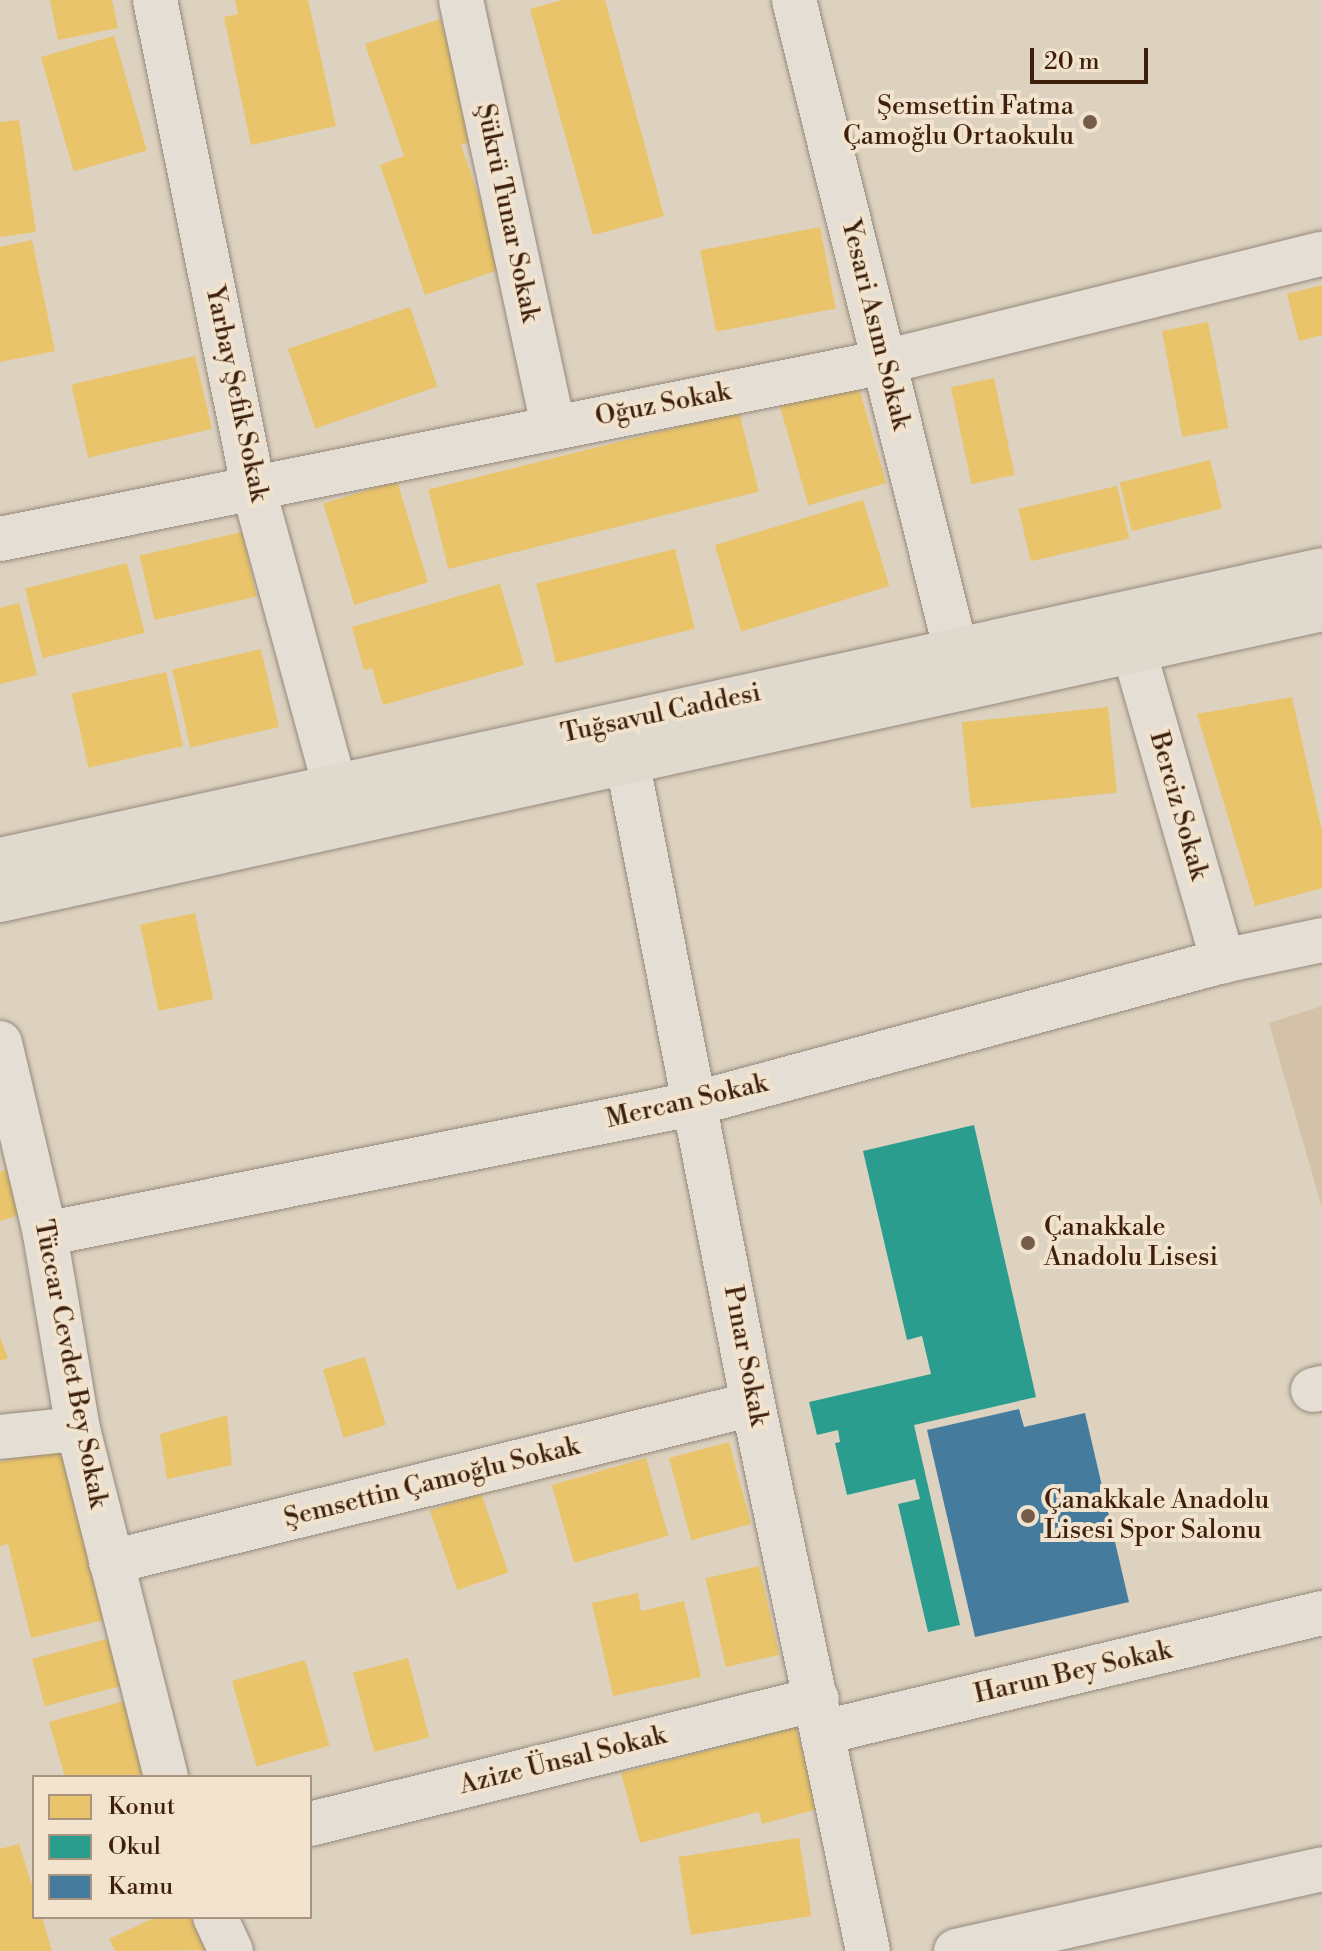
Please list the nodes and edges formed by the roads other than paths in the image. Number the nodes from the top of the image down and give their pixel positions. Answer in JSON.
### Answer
{"nodes":[{"id":1,"x":155,"y":0,"type":"edge"},
{"id":2,"x":461,"y":0,"type":"edge"},
{"id":3,"x":794,"y":0,"type":"edge"},
{"id":4,"x":1322,"y":254,"type":"edge"},
{"id":5,"x":884,"y":362,"type":"junction"},
{"id":6,"x":553,"y":426,"type":"junction"},
{"id":7,"x":253,"y":487,"type":"junction"},
{"id":8,"x":0,"y":539,"type":"edge"},
{"id":9,"x":1322,"y":570,"type":"edge"},
{"id":10,"x":1322,"y":609,"type":"edge"},
{"id":11,"x":956,"y":651,"type":"junction"},
{"id":12,"x":1134,"y":651,"type":"junction"},
{"id":13,"x":627,"y":760,"type":"junction"},
{"id":14,"x":334,"y":784,"type":"junction"},
{"id":15,"x":0,"y":860,"type":"edge"},
{"id":16,"x":0,"y":900,"type":"edge"},
{"id":17,"x":1322,"y":940,"type":"edge"},
{"id":18,"x":1223,"y":961,"type":"junction"},
{"id":19,"x":0,"y":1043,"type":"edge"},
{"id":20,"x":697,"y":1103,"type":"junction"},
{"id":21,"x":45,"y":1234,"type":"junction"},
{"id":22,"x":753,"y":1404,"type":"junction"},
{"id":23,"x":78,"y":1429,"type":"junction"},
{"id":24,"x":0,"y":1437,"type":"edge"},
{"id":25,"x":111,"y":1562,"type":"junction"},
{"id":26,"x":1322,"y":1613,"type":"edge"},
{"id":27,"x":820,"y":1716,"type":"junction"},
{"id":28,"x":165,"y":1775,"type":"edge"},
{"id":29,"x":312,"y":1824,"type":"edge"},
{"id":30,"x":1322,"y":1869,"type":"edge"},
{"id":31,"x":216,"y":1919,"type":"edge"},
{"id":32,"x":1034,"y":1943,"type":"edge"},
{"id":33,"x":231,"y":1951,"type":"edge"},
{"id":34,"x":868,"y":1951,"type":"edge"},
{"id":35,"x":956,"y":1951,"type":"edge"}],
"edges":[{"from":1,"to":7,"type":"street","name":"Yarbay Şefik Sokak"},
{"from":2,"to":6,"type":"street","name":"Şükrü Tunar Sokak"},
{"from":3,"to":5,"type":"street","name":"Yesari Asım Sokak"},
{"from":4,"to":5,"type":"street","name":"Oğuz Sokak"},
{"from":5,"to":6,"type":"street","name":"Oğuz Sokak"},
{"from":5,"to":11,"type":"street","name":"Yesari Asım Sokak"},
{"from":6,"to":7,"type":"street","name":"Oğuz Sokak"},
{"from":7,"to":8,"type":"street","name":"Oğuz Sokak"},
{"from":7,"to":14,"type":"street","name":"Yarbay Şefik Sokak"},
{"from":9,"to":11,"type":"main road","name":"Tuğsavul Caddesi"},
{"from":10,"to":12,"type":"main road"},
{"from":11,"to":14,"type":"main road","name":"Tuğsavul Caddesi"},
{"from":12,"to":13,"type":"main road"},
{"from":12,"to":18,"type":"street","name":"Berciz Sokak"},
{"from":13,"to":16,"type":"main road"},
{"from":13,"to":20,"type":"street","name":"Pınar Sokak"},
{"from":14,"to":15,"type":"main road","name":"Tuğsavul Caddesi"},
{"from":17,"to":18,"type":"street","name":"Mercan Sokak"},
{"from":18,"to":20,"type":"street","name":"Mercan Sokak"},
{"from":19,"to":21,"type":"street","name":"Tüccar Cevdet Bey Sokak"},
{"from":20,"to":21,"type":"street","name":"Mercan Sokak"},
{"from":20,"to":22,"type":"street","name":"Pınar Sokak"},
{"from":21,"to":23,"type":"street","name":"Tüccar Cevdet Bey Sokak"},
{"from":22,"to":25,"type":"street","name":"Şemsettin Çamoğlu Sokak"},
{"from":22,"to":27,"type":"street","name":"Pınar Sokak"},
{"from":23,"to":24,"type":"street"},
{"from":23,"to":25,"type":"street","name":"Tüccar Cevdet Bey Sokak"},
{"from":25,"to":28,"type":"street","name":"Tüccar Cevdet Bey Sokak"},
{"from":26,"to":27,"type":"street","name":"Harun Bey Sokak"},
{"from":27,"to":29,"type":"street","name":"Azize Ünsal Sokak"},
{"from":27,"to":34,"type":"street","name":"Pınar Sokak"},
{"from":30,"to":32,"type":"street"},
{"from":31,"to":33,"type":"street"},
{"from":32,"to":35,"type":"street"}]}
